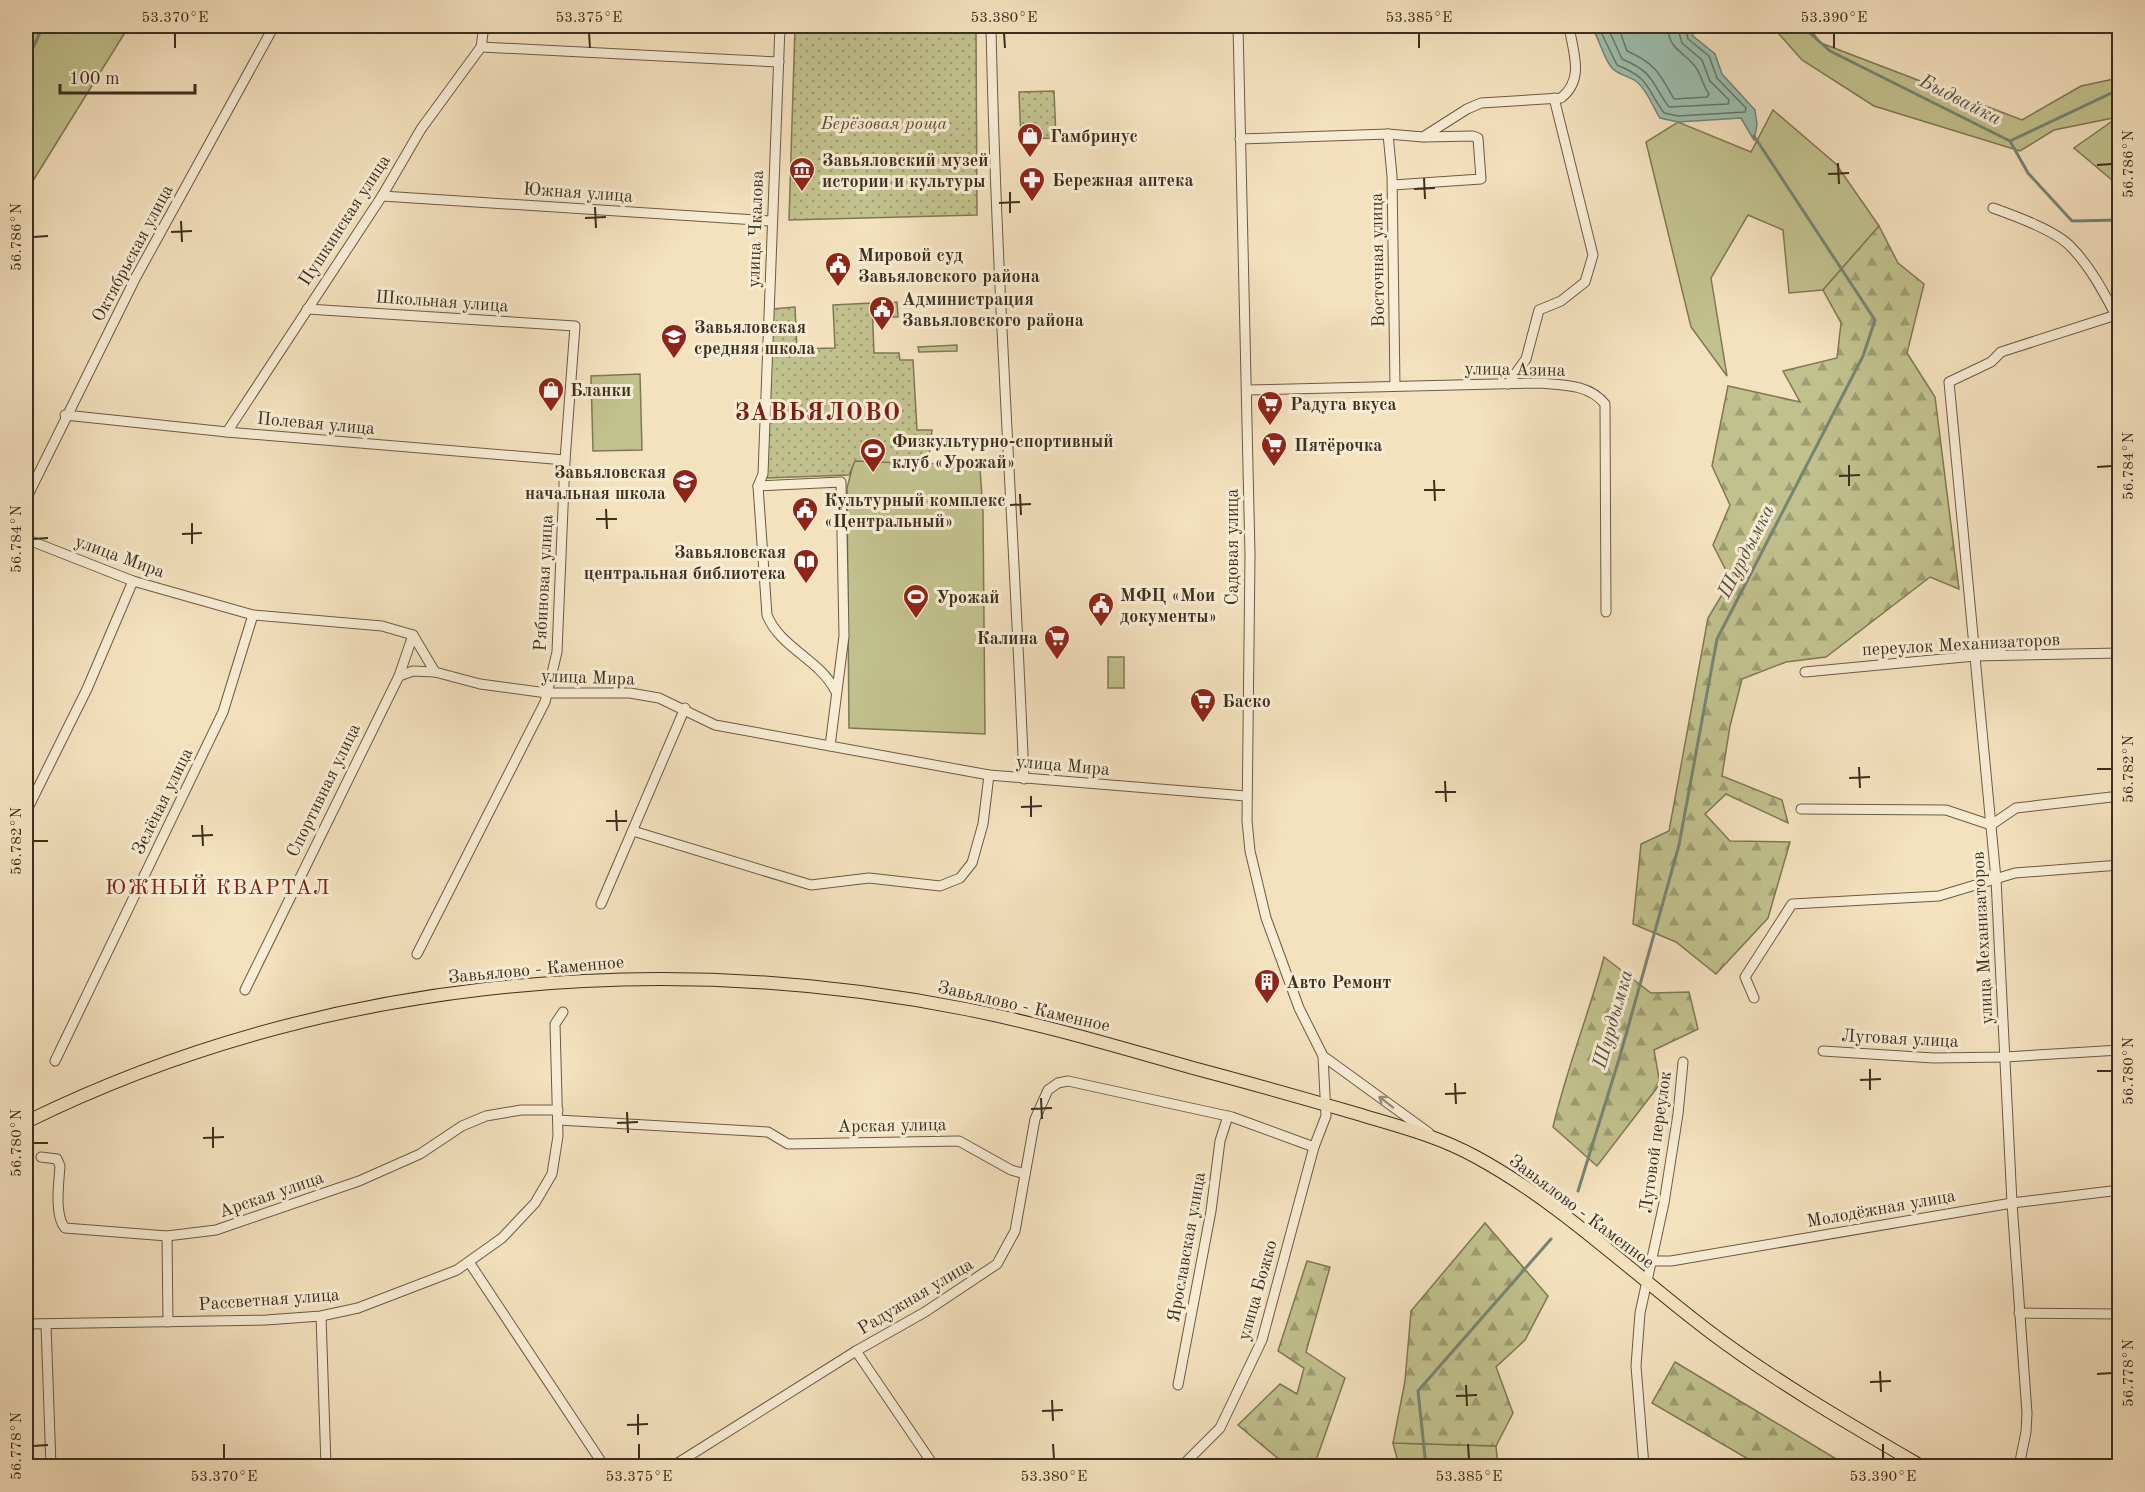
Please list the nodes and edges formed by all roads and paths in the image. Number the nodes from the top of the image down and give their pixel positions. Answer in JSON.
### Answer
{"nodes":[{"id":1,"x":274,"y":26,"type":"edge"},
{"id":2,"x":484,"y":26,"type":"edge"},
{"id":3,"x":780,"y":26,"type":"edge"},
{"id":4,"x":991,"y":26,"type":"edge"},
{"id":5,"x":1238,"y":26,"type":"edge"},
{"id":6,"x":1569,"y":26,"type":"edge"},
{"id":7,"x":481,"y":47,"type":"junction"},
{"id":8,"x":779,"y":62,"type":"junction"},
{"id":9,"x":1554,"y":98,"type":"junction"},
{"id":10,"x":1388,"y":134,"type":"junction"},
{"id":11,"x":1423,"y":137,"type":"junction"},
{"id":12,"x":1240,"y":140,"type":"junction"},
{"id":13,"x":1392,"y":185,"type":"junction"},
{"id":14,"x":382,"y":196,"type":"junction"},
{"id":15,"x":1994,"y":208,"type":"dead end"},
{"id":16,"x":771,"y":221,"type":"junction"},
{"id":17,"x":307,"y":309,"type":"junction"},
{"id":18,"x":2118,"y":319,"type":"edge"},
{"id":19,"x":575,"y":326,"type":"joint"},
{"id":20,"x":1508,"y":384,"type":"junction"},
{"id":21,"x":1395,"y":386,"type":"junction"},
{"id":22,"x":1247,"y":390,"type":"junction"},
{"id":23,"x":65,"y":415,"type":"junction"},
{"id":24,"x":227,"y":432,"type":"junction"},
{"id":25,"x":565,"y":460,"type":"junction"},
{"id":26,"x":758,"y":486,"type":"junction"},
{"id":27,"x":26,"y":499,"type":"edge"},
{"id":28,"x":26,"y":539,"type":"edge"},
{"id":29,"x":134,"y":581,"type":"junction"},
{"id":30,"x":1606,"y":612,"type":"dead end"},
{"id":31,"x":253,"y":615,"type":"junction"},
{"id":32,"x":413,"y":635,"type":"junction"},
{"id":33,"x":2120,"y":653,"type":"edge"},
{"id":34,"x":1975,"y":657,"type":"junction"},
{"id":35,"x":435,"y":672,"type":"junction"},
{"id":36,"x":1805,"y":672,"type":"dead end"},
{"id":37,"x":399,"y":676,"type":"junction"},
{"id":38,"x":836,"y":692,"type":"junction"},
{"id":39,"x":547,"y":693,"type":"junction"},
{"id":40,"x":685,"y":708,"type":"junction"},
{"id":41,"x":830,"y":746,"type":"junction"},
{"id":42,"x":989,"y":775,"type":"junction"},
{"id":43,"x":1024,"y":779,"type":"junction"},
{"id":44,"x":1246,"y":796,"type":"junction"},
{"id":45,"x":2120,"y":796,"type":"edge"},
{"id":46,"x":1801,"y":809,"type":"dead end"},
{"id":47,"x":26,"y":812,"type":"edge"},
{"id":48,"x":1991,"y":825,"type":"junction"},
{"id":49,"x":633,"y":831,"type":"junction"},
{"id":50,"x":2120,"y":865,"type":"edge"},
{"id":51,"x":1996,"y":879,"type":"junction"},
{"id":52,"x":601,"y":904,"type":"dead end"},
{"id":53,"x":417,"y":954,"type":"dead end"},
{"id":54,"x":245,"y":990,"type":"dead end"},
{"id":55,"x":1754,"y":998,"type":"dead end"},
{"id":56,"x":563,"y":1012,"type":"dead end"},
{"id":57,"x":2120,"y":1050,"type":"edge"},
{"id":58,"x":1822,"y":1051,"type":"dead end"},
{"id":59,"x":1323,"y":1056,"type":"junction"},
{"id":60,"x":2005,"y":1057,"type":"junction"},
{"id":61,"x":56,"y":1061,"type":"dead end"},
{"id":62,"x":1683,"y":1062,"type":"dead end"},
{"id":63,"x":1325,"y":1104,"type":"junction"},
{"id":64,"x":558,"y":1110,"type":"junction"},
{"id":65,"x":1228,"y":1116,"type":"junction"},
{"id":66,"x":558,"y":1120,"type":"junction"},
{"id":67,"x":26,"y":1122,"type":"edge"},
{"id":68,"x":1434,"y":1136,"type":"junction"},
{"id":69,"x":1314,"y":1147,"type":"junction"},
{"id":70,"x":41,"y":1157,"type":"dead end"},
{"id":71,"x":1025,"y":1174,"type":"junction"},
{"id":72,"x":2120,"y":1191,"type":"edge"},
{"id":73,"x":2012,"y":1203,"type":"junction"},
{"id":74,"x":167,"y":1236,"type":"junction"},
{"id":75,"x":1650,"y":1261,"type":"junction"},
{"id":76,"x":469,"y":1262,"type":"junction"},
{"id":77,"x":1646,"y":1283,"type":"junction"},
{"id":78,"x":2019,"y":1313,"type":"junction"},
{"id":79,"x":2120,"y":1314,"type":"edge"},
{"id":80,"x":321,"y":1316,"type":"junction"},
{"id":81,"x":168,"y":1322,"type":"junction"},
{"id":82,"x":26,"y":1324,"type":"edge"},
{"id":83,"x":46,"y":1325,"type":"junction"},
{"id":84,"x":856,"y":1351,"type":"junction"},
{"id":85,"x":1178,"y":1385,"type":"dead end"},
{"id":86,"x":51,"y":1467,"type":"edge"},
{"id":87,"x":326,"y":1467,"type":"edge"},
{"id":88,"x":604,"y":1467,"type":"edge"},
{"id":89,"x":673,"y":1467,"type":"edge"},
{"id":90,"x":934,"y":1467,"type":"edge"},
{"id":91,"x":1182,"y":1467,"type":"edge"},
{"id":92,"x":1644,"y":1467,"type":"edge"},
{"id":93,"x":1922,"y":1467,"type":"edge"},
{"id":94,"x":2019,"y":1467,"type":"edge"}],
"edges":[{"from":1,"to":23,"type":"street","name":"Октябрьская улица"},
{"from":2,"to":7,"type":"street","name":"Пушкинская улица"},
{"from":3,"to":8,"type":"street","name":"улица Чкалова"},
{"from":4,"to":43,"type":"street"},
{"from":5,"to":12,"type":"street","name":"Садовая улица"},
{"from":6,"to":9,"type":"street"},
{"from":7,"to":8,"type":"street"},
{"from":7,"to":14,"type":"street","name":"Пушкинская улица"},
{"from":8,"to":16,"type":"street","name":"улица Чкалова"},
{"from":9,"to":11,"type":"street"},
{"from":9,"to":20,"type":"street"},
{"from":10,"to":11,"type":"street"},
{"from":10,"to":12,"type":"street"},
{"from":10,"to":13,"type":"street","name":"Восточная улица"},
{"from":11,"to":13,"type":"street"},
{"from":12,"to":22,"type":"street","name":"Садовая улица"},
{"from":13,"to":21,"type":"street","name":"Восточная улица"},
{"from":14,"to":16,"type":"street","name":"Южная улица"},
{"from":14,"to":17,"type":"street","name":"Пушкинская улица"},
{"from":15,"to":18,"type":"street"},
{"from":16,"to":26,"type":"street","name":"улица Чкалова"},
{"from":17,"to":19,"type":"street","name":"Школьная улица"},
{"from":17,"to":24,"type":"street","name":"Пушкинская улица"},
{"from":18,"to":34,"type":"street","name":"улица Механизаторов"},
{"from":19,"to":25,"type":"street","name":"Рябиновая улица"},
{"from":20,"to":21,"type":"street","name":"улица Азина"},
{"from":20,"to":30,"type":"street","name":"улица Азина"},
{"from":21,"to":22,"type":"street","name":"улица Азина"},
{"from":22,"to":44,"type":"street","name":"Садовая улица"},
{"from":23,"to":24,"type":"street","name":"Полевая улица"},
{"from":23,"to":27,"type":"street","name":"Октябрьская улица"},
{"from":24,"to":25,"type":"street","name":"Полевая улица"},
{"from":25,"to":39,"type":"street","name":"Рябиновая улица"},
{"from":26,"to":38,"type":"street","name":"улица Чкалова"},
{"from":26,"to":38,"type":"street"},
{"from":28,"to":29,"type":"street","name":"улица Мира"},
{"from":29,"to":31,"type":"street","name":"улица Мира"},
{"from":29,"to":47,"type":"street"},
{"from":31,"to":32,"type":"street","name":"улица Мира"},
{"from":31,"to":61,"type":"street","name":"Зелёная улица"},
{"from":32,"to":35,"type":"street"},
{"from":32,"to":37,"type":"street","name":"Спортивная улица"},
{"from":33,"to":34,"type":"street","name":"переулок Механизаторов"},
{"from":34,"to":36,"type":"street","name":"переулок Механизаторов"},
{"from":34,"to":48,"type":"street","name":"улица Механизаторов"},
{"from":35,"to":37,"type":"street","name":"улица Мира"},
{"from":35,"to":39,"type":"street","name":"улица Мира"},
{"from":37,"to":54,"type":"street","name":"Спортивная улица"},
{"from":38,"to":41,"type":"street"},
{"from":39,"to":40,"type":"street","name":"улица Мира"},
{"from":39,"to":53,"type":"street","name":"Рябиновая улица"},
{"from":40,"to":41,"type":"street","name":"улица Мира"},
{"from":40,"to":49,"type":"street"},
{"from":41,"to":42,"type":"street","name":"улица Мира"},
{"from":42,"to":43,"type":"street","name":"улица Мира"},
{"from":42,"to":49,"type":"street"},
{"from":43,"to":44,"type":"street","name":"улица Мира"},
{"from":44,"to":59,"type":"street","name":"Садовая улица"},
{"from":45,"to":48,"type":"street"},
{"from":46,"to":48,"type":"street"},
{"from":48,"to":51,"type":"street","name":"улица Механизаторов"},
{"from":49,"to":52,"type":"street"},
{"from":50,"to":51,"type":"street"},
{"from":51,"to":55,"type":"street"},
{"from":51,"to":60,"type":"street","name":"улица Механизаторов"},
{"from":56,"to":64,"type":"street","name":"Рассветная улица"},
{"from":57,"to":60,"type":"street","name":"Луговая улица"},
{"from":58,"to":60,"type":"street","name":"Луговая улица"},
{"from":59,"to":63,"type":"street","name":"улица Божко"},
{"from":68,"to":59,"type":"street","one_way":true},
{"from":60,"to":73,"type":"street","name":"улица Механизаторов"},
{"from":62,"to":75,"type":"street","name":"Луговой переулок"},
{"from":63,"to":67,"type":"main road","name":"Завьялово - Каменное"},
{"from":63,"to":68,"type":"main road","name":"Завьялово - Каменное"},
{"from":63,"to":69,"type":"street","name":"улица Божко"},
{"from":64,"to":66,"type":"street","name":"Рассветная улица"},
{"from":64,"to":74,"type":"street","name":"Арская улица"},
{"from":65,"to":69,"type":"street","name":"Радужная улица"},
{"from":65,"to":71,"type":"street","name":"Радужная улица"},
{"from":65,"to":85,"type":"street","name":"Ярославская улица"},
{"from":66,"to":71,"type":"street","name":"Арская улица"},
{"from":66,"to":76,"type":"street","name":"Рассветная улица"},
{"from":68,"to":77,"type":"main road","name":"Завьялово - Каменное"},
{"from":69,"to":91,"type":"street","name":"улица Божко"},
{"from":70,"to":74,"type":"street","name":"Арская улица"},
{"from":71,"to":84,"type":"street","name":"Радужная улица"},
{"from":72,"to":73,"type":"street","name":"Молодёжная улица"},
{"from":73,"to":75,"type":"street","name":"Молодёжная улица"},
{"from":73,"to":78,"type":"street","name":"улица Механизаторов"},
{"from":74,"to":81,"type":"street"},
{"from":75,"to":77,"type":"street","name":"Луговой переулок"},
{"from":76,"to":80,"type":"street","name":"Рассветная улица"},
{"from":76,"to":88,"type":"street"},
{"from":77,"to":92,"type":"street","name":"Луговой переулок"},
{"from":77,"to":93,"type":"main road","name":"Завьялово - Каменное"},
{"from":78,"to":79,"type":"street"},
{"from":78,"to":94,"type":"street","name":"улица Механизаторов"},
{"from":80,"to":81,"type":"street","name":"Рассветная улица"},
{"from":80,"to":87,"type":"street"},
{"from":81,"to":83,"type":"street","name":"Рассветная улица"},
{"from":82,"to":83,"type":"street","name":"Рассветная улица"},
{"from":83,"to":86,"type":"street"},
{"from":84,"to":89,"type":"street","name":"Радужная улица"},
{"from":84,"to":90,"type":"street"}]}
